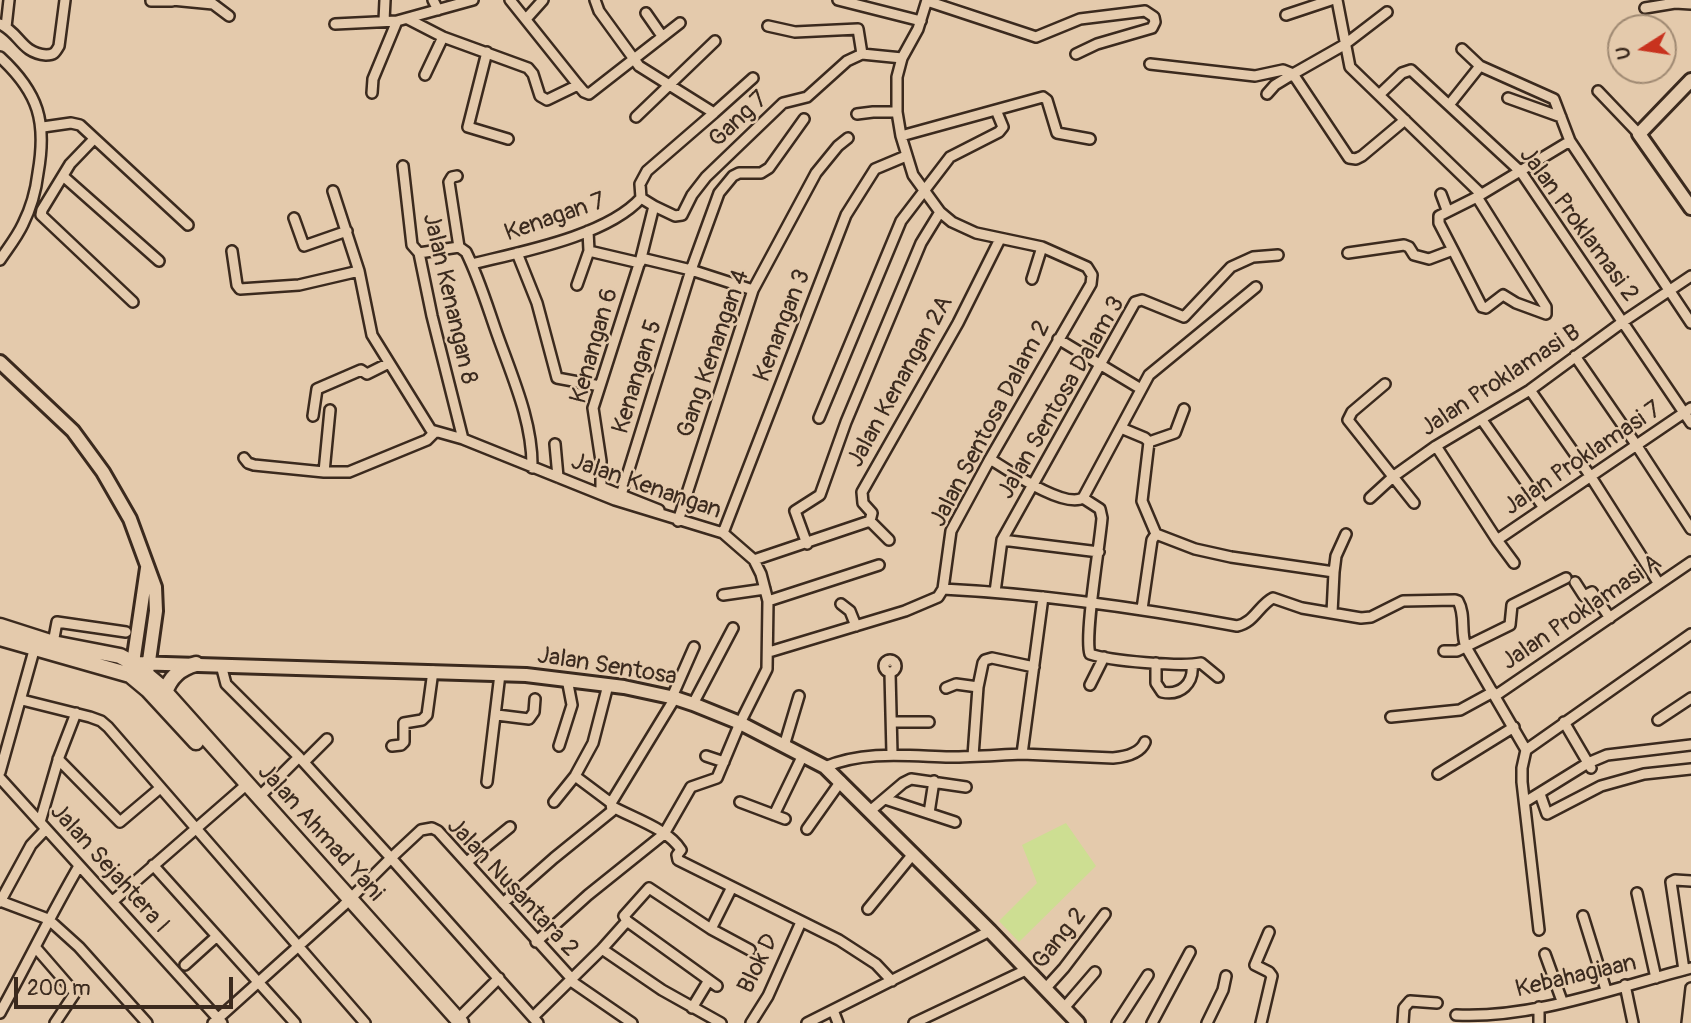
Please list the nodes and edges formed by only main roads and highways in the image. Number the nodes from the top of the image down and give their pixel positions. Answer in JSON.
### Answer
{"nodes":[{"id":1,"x":0,"y":626,"type":"edge"},
{"id":2,"x":0,"y":638,"type":"edge"},
{"id":3,"x":196,"y":664,"type":"road end"},
{"id":4,"x":146,"y":678,"type":"junction"},
{"id":5,"x":165,"y":693,"type":"junction"},
{"id":6,"x":243,"y":787,"type":"junction"},
{"id":7,"x":346,"y":902,"type":"junction"},
{"id":8,"x":456,"y":1022,"type":"edge"}],
"edges":[{"from":1,"to":4,"type":"main road"},
{"from":2,"to":4,"type":"main road"},
{"from":3,"to":5,"type":"main road"},
{"from":4,"to":5,"type":"main road","name":"Jalan Ahmad Yani"},
{"from":4,"to":6,"type":"main road","name":"Jalan Ahmad Yani"},
{"from":5,"to":6,"type":"main road","name":"Jalan Ahmad Yani"},
{"from":6,"to":7,"type":"main road","name":"Jalan Ahmad Yani"},
{"from":6,"to":7,"type":"main road","name":"Jalan Ahmad Yani"},
{"from":7,"to":8,"type":"main road","name":"Jalan Ahmad Yani"}]}
